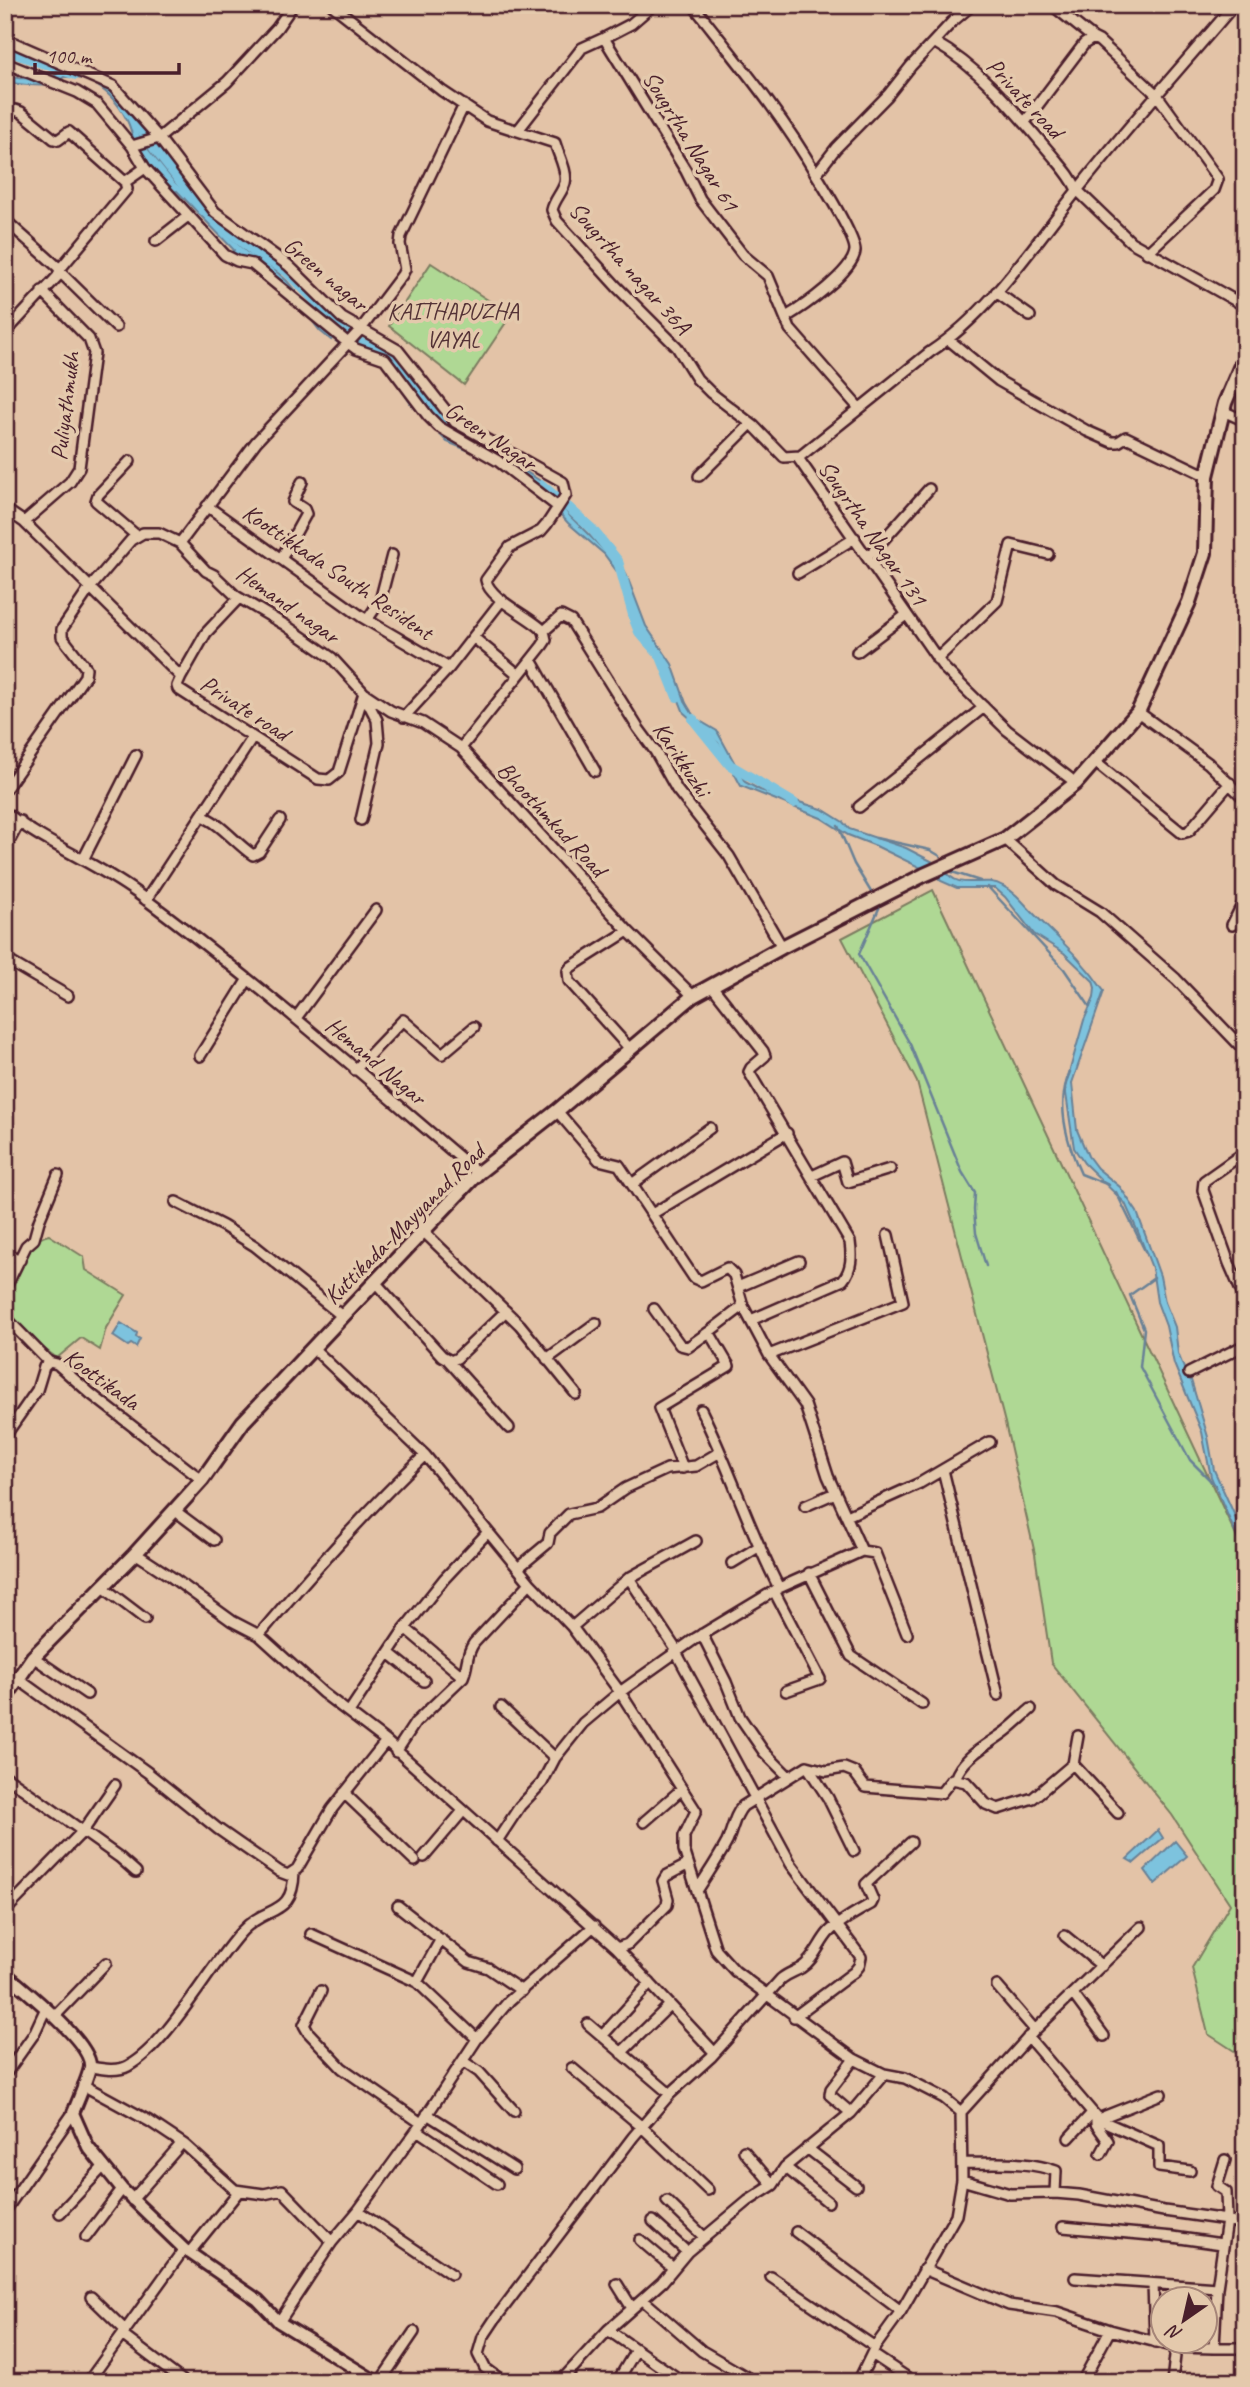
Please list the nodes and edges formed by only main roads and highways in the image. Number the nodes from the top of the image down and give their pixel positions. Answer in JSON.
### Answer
{"nodes":[{"id":1,"x":1245,"y":356,"type":"edge"},
{"id":2,"x":5,"y":1698,"type":"edge"}],
"edges":[{"from":1,"to":2,"type":"main road","name":"Kuttikada-Mayyanad Road"}]}
